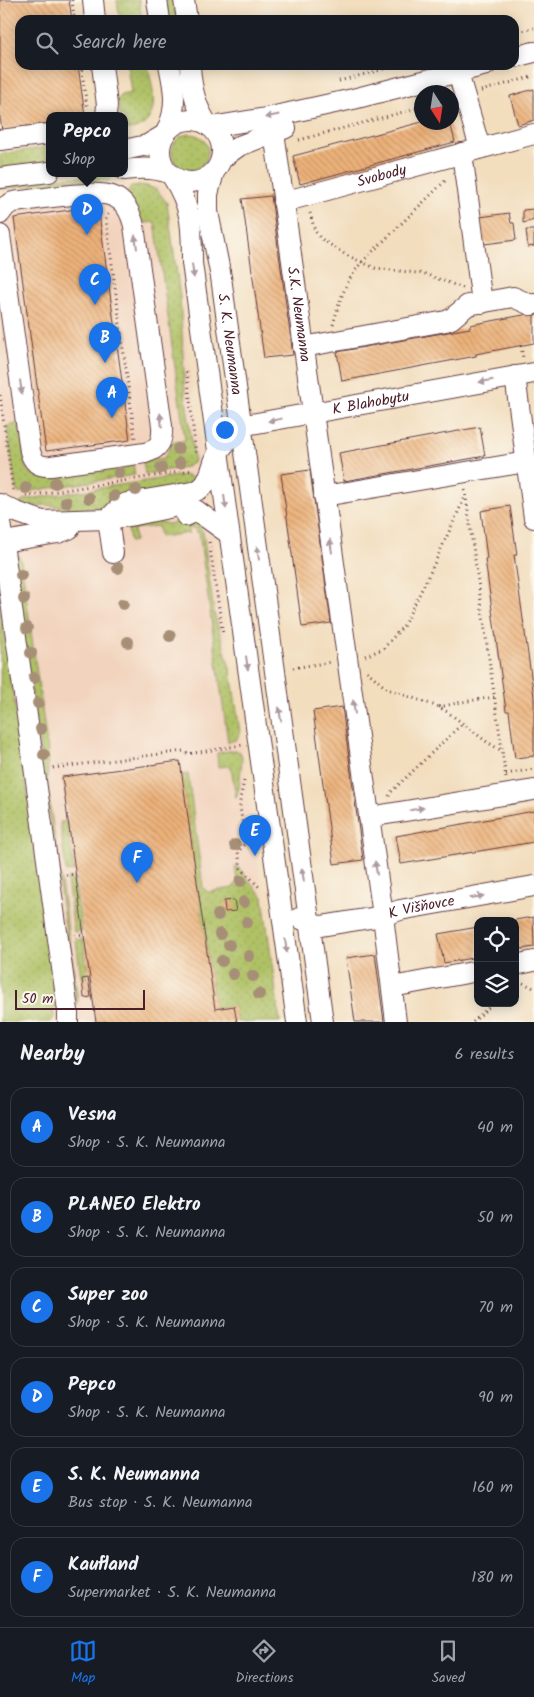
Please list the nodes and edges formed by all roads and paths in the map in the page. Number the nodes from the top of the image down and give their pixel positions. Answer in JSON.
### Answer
{"nodes":[{"id":1,"x":72,"y":0,"type":"edge"},
{"id":2,"x":93,"y":0,"type":"edge"},
{"id":3,"x":157,"y":0,"type":"edge"},
{"id":4,"x":184,"y":0,"type":"edge"},
{"id":5,"x":74,"y":15,"type":"edge"},
{"id":6,"x":94,"y":15,"type":"edge"},
{"id":7,"x":159,"y":15,"type":"edge"},
{"id":8,"x":186,"y":15,"type":"edge"},
{"id":9,"x":534,"y":28,"type":"edge"},
{"id":10,"x":519,"y":32,"type":"edge"},
{"id":11,"x":534,"y":52,"type":"edge"},
{"id":12,"x":519,"y":56,"type":"edge"},
{"id":13,"x":103,"y":70,"type":"edge"},
{"id":14,"x":170,"y":70,"type":"edge"},
{"id":15,"x":191,"y":70,"type":"edge"},
{"id":16,"x":468,"y":70,"type":"edge"},
{"id":17,"x":458,"y":73,"type":"junction"},
{"id":18,"x":534,"y":76,"type":"edge"},
{"id":19,"x":388,"y":91,"type":"junction"},
{"id":20,"x":465,"y":95,"type":"junction"},
{"id":21,"x":414,"y":109,"type":"edge"},
{"id":22,"x":106,"y":112,"type":"edge"},
{"id":23,"x":210,"y":126,"type":"junction"},
{"id":24,"x":165,"y":133,"type":"junction"},
{"id":25,"x":46,"y":134,"type":"edge"},
{"id":26,"x":534,"y":134,"type":"edge"},
{"id":27,"x":275,"y":139,"type":"junction"},
{"id":28,"x":0,"y":140,"type":"edge"},
{"id":29,"x":128,"y":149,"type":"edge"},
{"id":30,"x":468,"y":155,"type":"junction"},
{"id":31,"x":217,"y":165,"type":"junction"},
{"id":32,"x":128,"y":170,"type":"edge"},
{"id":33,"x":46,"y":172,"type":"edge"},
{"id":34,"x":170,"y":175,"type":"junction"},
{"id":35,"x":0,"y":178,"type":"edge"},
{"id":36,"x":304,"y":196,"type":"junction"},
{"id":37,"x":118,"y":199,"type":"junction"},
{"id":38,"x":284,"y":202,"type":"junction"},
{"id":39,"x":0,"y":214,"type":"edge"},
{"id":40,"x":0,"y":235,"type":"edge"},
{"id":41,"x":362,"y":262,"type":"junction"},
{"id":42,"x":482,"y":302,"type":"junction"},
{"id":43,"x":534,"y":304,"type":"edge"},
{"id":44,"x":7,"y":335,"type":"edge"},
{"id":45,"x":329,"y":342,"type":"junction"},
{"id":46,"x":303,"y":347,"type":"junction"},
{"id":47,"x":9,"y":361,"type":"edge"},
{"id":48,"x":524,"y":374,"type":"edge"},
{"id":49,"x":0,"y":395,"type":"edge"},
{"id":50,"x":312,"y":413,"type":"junction"},
{"id":51,"x":240,"y":426,"type":"junction"},
{"id":52,"x":218,"y":453,"type":"junction"},
{"id":53,"x":137,"y":455,"type":"junction"},
{"id":54,"x":526,"y":462,"type":"junction"},
{"id":55,"x":198,"y":469,"type":"dead end"},
{"id":56,"x":462,"y":473,"type":"junction"},
{"id":57,"x":140,"y":478,"type":"junction"},
{"id":58,"x":324,"y":496,"type":"junction"},
{"id":59,"x":466,"y":496,"type":"junction"},
{"id":60,"x":11,"y":506,"type":"edge"},
{"id":61,"x":534,"y":518,"type":"edge"},
{"id":62,"x":108,"y":519,"type":"junction"},
{"id":63,"x":84,"y":520,"type":"junction"},
{"id":64,"x":229,"y":534,"type":"junction"},
{"id":65,"x":3,"y":542,"type":"junction"},
{"id":66,"x":113,"y":553,"type":"dead end"},
{"id":67,"x":347,"y":660,"type":"junction"},
{"id":68,"x":291,"y":668,"type":"dead end"},
{"id":69,"x":495,"y":698,"type":"junction"},
{"id":70,"x":439,"y":707,"type":"junction"},
{"id":71,"x":463,"y":723,"type":"junction"},
{"id":72,"x":246,"y":751,"type":"dead end"},
{"id":73,"x":503,"y":752,"type":"junction"},
{"id":74,"x":52,"y":768,"type":"dead end"},
{"id":75,"x":534,"y":769,"type":"edge"},
{"id":76,"x":244,"y":776,"type":"dead end"},
{"id":77,"x":507,"y":784,"type":"junction"},
{"id":78,"x":534,"y":790,"type":"edge"},
{"id":79,"x":376,"y":816,"type":"junction"},
{"id":80,"x":76,"y":874,"type":"dead end"},
{"id":81,"x":64,"y":876,"type":"dead end"},
{"id":82,"x":534,"y":886,"type":"edge"},
{"id":83,"x":261,"y":889,"type":"dead end"},
{"id":84,"x":280,"y":897,"type":"junction"},
{"id":85,"x":383,"y":916,"type":"junction"},
{"id":86,"x":309,"y":923,"type":"junction"},
{"id":87,"x":84,"y":934,"type":"dead end"},
{"id":88,"x":72,"y":936,"type":"dead end"},
{"id":89,"x":534,"y":961,"type":"edge"},
{"id":90,"x":519,"y":963,"type":"edge"},
{"id":91,"x":474,"y":972,"type":"edge"},
{"id":92,"x":392,"y":987,"type":"junction"},
{"id":93,"x":489,"y":1007,"type":"edge"},
{"id":94,"x":68,"y":1022,"type":"edge"},
{"id":95,"x":297,"y":1022,"type":"edge"},
{"id":96,"x":323,"y":1022,"type":"edge"},
{"id":97,"x":396,"y":1022,"type":"edge"},
{"id":98,"x":473,"y":1022,"type":"edge"}],
"edges":[{"from":1,"to":5,"type":"path"},
{"from":2,"to":6,"type":"street"},
{"from":3,"to":7,"type":"street"},
{"from":4,"to":8,"type":"street"},
{"from":9,"to":10,"type":"path"},
{"from":11,"to":12,"type":"street"},
{"from":13,"to":22,"type":"street"},
{"from":14,"to":24,"type":"street"},
{"from":15,"to":23,"type":"street"},
{"from":16,"to":17,"type":"street"},
{"from":17,"to":19,"type":"street"},
{"from":17,"to":20,"type":"street"},
{"from":18,"to":20,"type":"path"},
{"from":19,"to":23,"type":"street","one_way":true},
{"from":19,"to":27,"type":"street"},
{"from":20,"to":30,"type":"street"},
{"from":21,"to":27,"type":"path"},
{"from":23,"to":24,"type":"street"},
{"from":23,"to":31,"type":"street"},
{"from":24,"to":29,"type":"street"},
{"from":24,"to":34,"type":"street"},
{"from":25,"to":28,"type":"street"},
{"from":26,"to":30,"type":"street","name":"Svobody"},
{"from":27,"to":31,"type":"street"},
{"from":27,"to":38,"type":"street","name":"S.K. Neumanna"},
{"from":30,"to":36,"type":"street","name":"Svobody"},
{"from":30,"to":41,"type":"path"},
{"from":30,"to":42,"type":"street"},
{"from":31,"to":34,"type":"street"},
{"from":31,"to":51,"type":"street","name":"S. K. Neumanna"},
{"from":32,"to":34,"type":"street"},
{"from":33,"to":35,"type":"street"},
{"from":34,"to":52,"type":"street","name":"S. K. Neumanna","one_way":true},
{"from":36,"to":38,"type":"street","name":"Svobody"},
{"from":36,"to":41,"type":"path"},
{"from":37,"to":39,"type":"street"},
{"from":37,"to":53,"type":"path"},
{"from":53,"to":37,"type":"street","one_way":true},
{"from":38,"to":46,"type":"street","name":"S.K. Neumanna"},
{"from":40,"to":44,"type":"street"},
{"from":41,"to":42,"type":"path"},
{"from":41,"to":45,"type":"path"},
{"from":42,"to":43,"type":"street"},
{"from":42,"to":45,"type":"street"},
{"from":44,"to":47,"type":"street"},
{"from":45,"to":46,"type":"street"},
{"from":46,"to":50,"type":"street","name":"S.K. Neumanna"},
{"from":47,"to":53,"type":"street","one_way":true},
{"from":48,"to":50,"type":"street","name":"K Blahobytu","one_way":true},
{"from":48,"to":54,"type":"street"},
{"from":49,"to":60,"type":"path"},
{"from":50,"to":51,"type":"street","name":"K Blahobytu","one_way":true},
{"from":50,"to":58,"type":"street","name":"S.K. Neumanna"},
{"from":51,"to":52,"type":"street"},
{"from":86,"to":51,"type":"street","name":"S. K. Neumanna","one_way":true},
{"from":52,"to":62,"type":"street"},
{"from":52,"to":64,"type":"street","name":"S. K. Neumanna","one_way":true},
{"from":53,"to":57,"type":"path"},
{"from":54,"to":56,"type":"street"},
{"from":54,"to":61,"type":"street"},
{"from":55,"to":57,"type":"path"},
{"from":56,"to":58,"type":"street"},
{"from":56,"to":59,"type":"path"},
{"from":57,"to":60,"type":"path"},
{"from":67,"to":58,"type":"street","name":"S.K. Neumanna","one_way":true},
{"from":59,"to":67,"type":"path"},
{"from":59,"to":69,"type":"path"},
{"from":60,"to":63,"type":"street"},
{"from":60,"to":65,"type":"street"},
{"from":62,"to":63,"type":"street"},
{"from":62,"to":64,"type":"street"},
{"from":62,"to":66,"type":"street"},
{"from":63,"to":65,"type":"street"},
{"from":64,"to":84,"type":"street","name":"S. K. Neumanna","one_way":true},
{"from":65,"to":94,"type":"street"},
{"from":67,"to":68,"type":"path"},
{"from":67,"to":70,"type":"path"},
{"from":79,"to":67,"type":"street","name":"S.K. Neumanna","one_way":true},
{"from":69,"to":70,"type":"path"},
{"from":69,"to":73,"type":"path"},
{"from":70,"to":71,"type":"path"},
{"from":71,"to":73,"type":"path"},
{"from":71,"to":79,"type":"path"},
{"from":72,"to":74,"type":"path"},
{"from":73,"to":77,"type":"path"},
{"from":75,"to":77,"type":"path"},
{"from":76,"to":83,"type":"path"},
{"from":77,"to":78,"type":"street"},
{"from":79,"to":77,"type":"street","one_way":true},
{"from":85,"to":79,"type":"street","name":"S.K. Neumanna","one_way":true},
{"from":80,"to":81,"type":"path"},
{"from":85,"to":82,"type":"street","name":"K Višňovce","one_way":true},
{"from":84,"to":86,"type":"street"},
{"from":84,"to":95,"type":"street","name":"S. K. Neumanna","one_way":true},
{"from":85,"to":86,"type":"street","name":"K Višňovce"},
{"from":85,"to":92,"type":"street","name":"S.K. Neumanna"},
{"from":86,"to":96,"type":"street","name":"S. K. Neumanna"},
{"from":87,"to":88,"type":"path"},
{"from":89,"to":90,"type":"street"},
{"from":91,"to":92,"type":"street"},
{"from":92,"to":97,"type":"street","name":"S.K. Neumanna"},
{"from":93,"to":98,"type":"path"}]}
